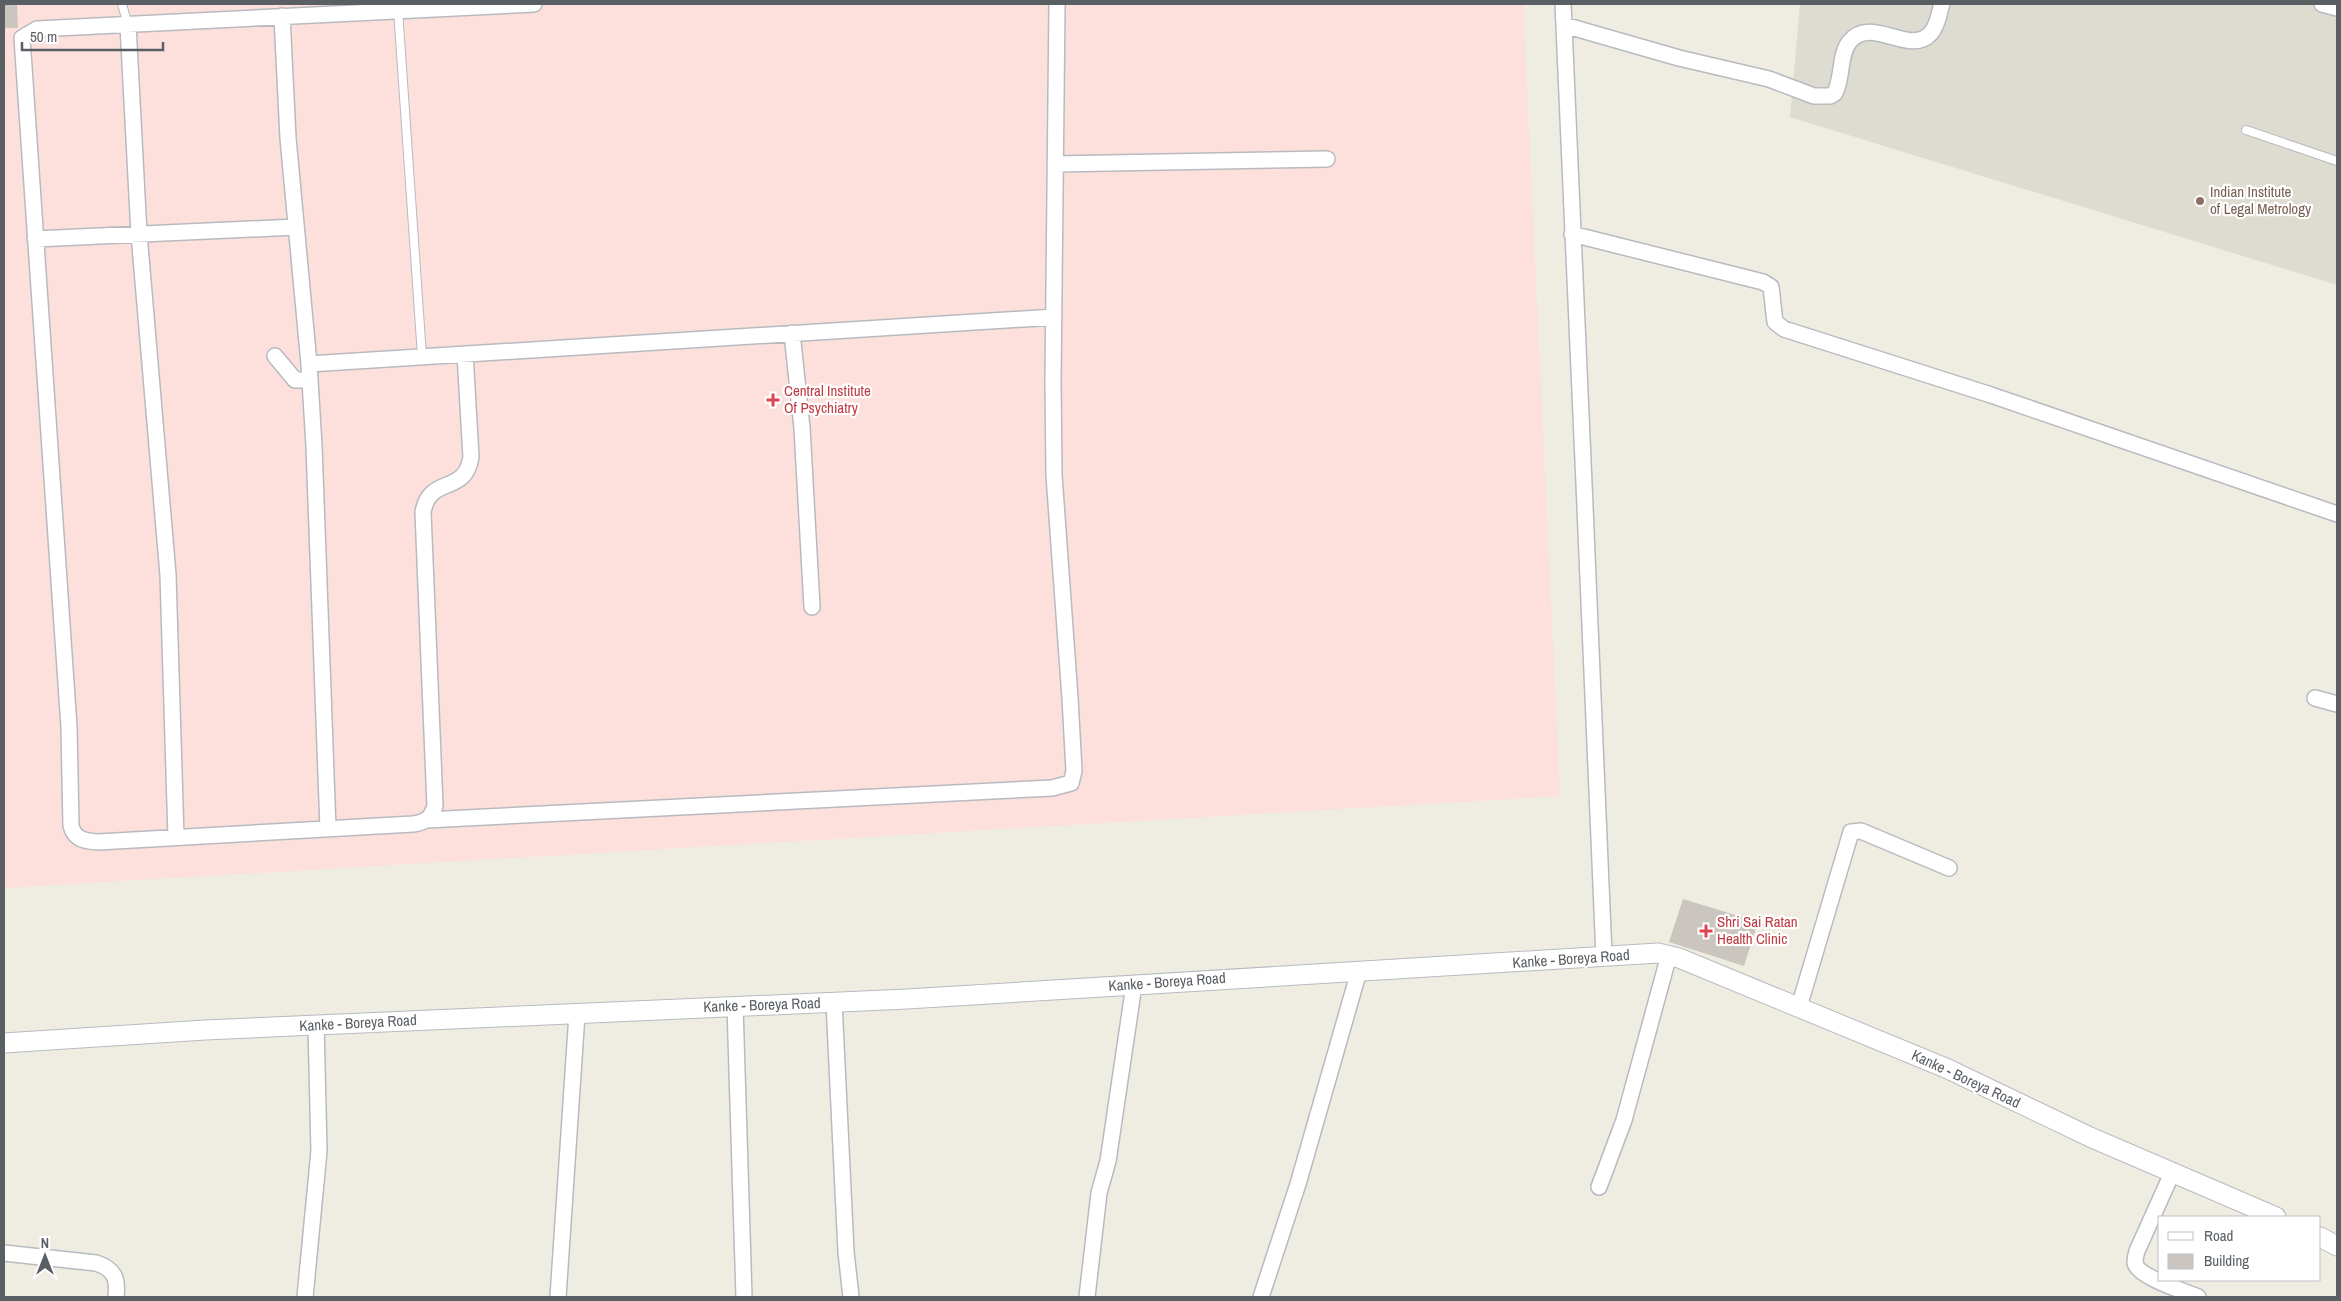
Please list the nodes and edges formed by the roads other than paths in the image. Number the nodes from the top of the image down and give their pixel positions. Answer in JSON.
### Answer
{"nodes":[{"id":1,"x":122,"y":4,"type":"edge"},
{"id":2,"x":534,"y":4,"type":"edge"},
{"id":3,"x":1057,"y":4,"type":"edge"},
{"id":4,"x":1563,"y":4,"type":"edge"},
{"id":5,"x":1942,"y":4,"type":"edge"},
{"id":6,"x":2322,"y":4,"type":"edge"},
{"id":7,"x":2337,"y":8,"type":"edge"},
{"id":8,"x":398,"y":10,"type":"junction"},
{"id":9,"x":282,"y":16,"type":"junction"},
{"id":10,"x":128,"y":25,"type":"junction"},
{"id":11,"x":1564,"y":25,"type":"junction"},
{"id":12,"x":2246,"y":130,"type":"dead end"},
{"id":13,"x":1327,"y":159,"type":"dead end"},
{"id":14,"x":2337,"y":161,"type":"edge"},
{"id":15,"x":1056,"y":164,"type":"junction"},
{"id":16,"x":296,"y":227,"type":"junction"},
{"id":17,"x":139,"y":234,"type":"junction"},
{"id":18,"x":1572,"y":234,"type":"junction"},
{"id":19,"x":35,"y":239,"type":"junction"},
{"id":20,"x":1054,"y":317,"type":"junction"},
{"id":21,"x":792,"y":333,"type":"junction"},
{"id":22,"x":465,"y":354,"type":"junction"},
{"id":23,"x":275,"y":356,"type":"dead end"},
{"id":24,"x":422,"y":356,"type":"junction"},
{"id":25,"x":309,"y":364,"type":"junction"},
{"id":26,"x":310,"y":380,"type":"junction"},
{"id":27,"x":2337,"y":514,"type":"edge"},
{"id":28,"x":812,"y":607,"type":"dead end"},
{"id":29,"x":2314,"y":698,"type":"dead end"},
{"id":30,"x":2337,"y":704,"type":"edge"},
{"id":31,"x":427,"y":820,"type":"junction"},
{"id":32,"x":328,"y":829,"type":"junction"},
{"id":33,"x":176,"y":837,"type":"junction"},
{"id":34,"x":1949,"y":868,"type":"dead end"},
{"id":35,"x":1669,"y":955,"type":"junction"},
{"id":36,"x":1604,"y":956,"type":"junction"},
{"id":37,"x":1358,"y":971,"type":"junction"},
{"id":38,"x":1134,"y":984,"type":"junction"},
{"id":39,"x":834,"y":1002,"type":"junction"},
{"id":40,"x":736,"y":1006,"type":"junction"},
{"id":41,"x":1798,"y":1007,"type":"junction"},
{"id":42,"x":577,"y":1014,"type":"junction"},
{"id":43,"x":316,"y":1025,"type":"junction"},
{"id":44,"x":4,"y":1043,"type":"edge"},
{"id":45,"x":2173,"y":1171,"type":"junction"},
{"id":46,"x":1598,"y":1187,"type":"dead end"},
{"id":47,"x":2274,"y":1216,"type":"edge"},
{"id":48,"x":2321,"y":1238,"type":"edge"},
{"id":49,"x":2337,"y":1246,"type":"edge"},
{"id":50,"x":4,"y":1253,"type":"edge"},
{"id":51,"x":2158,"y":1280,"type":"edge"},
{"id":52,"x":2160,"y":1281,"type":"edge"},
{"id":53,"x":116,"y":1297,"type":"edge"},
{"id":54,"x":305,"y":1297,"type":"edge"},
{"id":55,"x":558,"y":1297,"type":"edge"},
{"id":56,"x":744,"y":1297,"type":"edge"},
{"id":57,"x":852,"y":1297,"type":"edge"},
{"id":58,"x":1087,"y":1297,"type":"edge"},
{"id":59,"x":1261,"y":1297,"type":"edge"},
{"id":60,"x":2198,"y":1297,"type":"edge"}],
"edges":[{"from":1,"to":10,"type":"lane"},
{"from":2,"to":8,"type":"street"},
{"from":3,"to":15,"type":"street"},
{"from":4,"to":11,"type":"street"},
{"from":5,"to":11,"type":"street"},
{"from":6,"to":7,"type":"street"},
{"from":8,"to":9,"type":"street"},
{"from":8,"to":24,"type":"lane"},
{"from":9,"to":10,"type":"street"},
{"from":9,"to":16,"type":"street"},
{"from":10,"to":17,"type":"street"},
{"from":10,"to":19,"type":"street"},
{"from":11,"to":18,"type":"street"},
{"from":12,"to":14,"type":"lane"},
{"from":13,"to":15,"type":"street"},
{"from":15,"to":20,"type":"street"},
{"from":16,"to":17,"type":"street"},
{"from":16,"to":25,"type":"street"},
{"from":17,"to":19,"type":"street"},
{"from":17,"to":33,"type":"street"},
{"from":18,"to":27,"type":"street"},
{"from":18,"to":36,"type":"street"},
{"from":19,"to":33,"type":"street"},
{"from":20,"to":21,"type":"street"},
{"from":20,"to":31,"type":"street"},
{"from":21,"to":22,"type":"street"},
{"from":21,"to":28,"type":"street"},
{"from":22,"to":24,"type":"street"},
{"from":22,"to":31,"type":"street"},
{"from":23,"to":26,"type":"street"},
{"from":24,"to":25,"type":"street"},
{"from":25,"to":26,"type":"street"},
{"from":26,"to":32,"type":"street"},
{"from":29,"to":30,"type":"street"},
{"from":31,"to":32,"type":"street"},
{"from":32,"to":33,"type":"street"},
{"from":34,"to":41,"type":"street"},
{"from":35,"to":36,"type":"street","name":"Kanke - Boreya Road"},
{"from":35,"to":41,"type":"street","name":"Kanke - Boreya Road"},
{"from":35,"to":46,"type":"street"},
{"from":36,"to":37,"type":"street","name":"Kanke - Boreya Road"},
{"from":37,"to":38,"type":"street","name":"Kanke - Boreya Road"},
{"from":37,"to":59,"type":"street"},
{"from":38,"to":39,"type":"street","name":"Kanke - Boreya Road"},
{"from":38,"to":58,"type":"street"},
{"from":39,"to":40,"type":"street","name":"Kanke - Boreya Road"},
{"from":39,"to":57,"type":"street"},
{"from":40,"to":42,"type":"street","name":"Kanke - Boreya Road"},
{"from":40,"to":56,"type":"street"},
{"from":41,"to":45,"type":"street","name":"Kanke - Boreya Road"},
{"from":42,"to":43,"type":"street","name":"Kanke - Boreya Road"},
{"from":42,"to":55,"type":"street"},
{"from":43,"to":44,"type":"street","name":"Kanke - Boreya Road"},
{"from":43,"to":54,"type":"street"},
{"from":45,"to":47,"type":"street","name":"Kanke - Boreya Road"},
{"from":45,"to":51,"type":"street"},
{"from":48,"to":49,"type":"street"},
{"from":50,"to":53,"type":"street"},
{"from":52,"to":60,"type":"street"}]}
